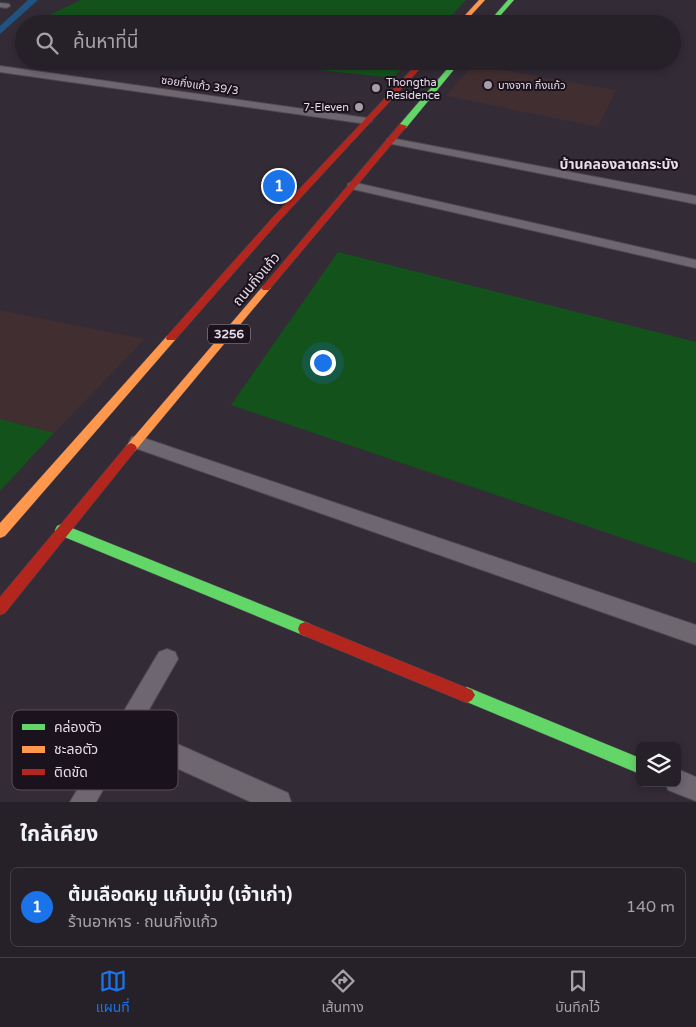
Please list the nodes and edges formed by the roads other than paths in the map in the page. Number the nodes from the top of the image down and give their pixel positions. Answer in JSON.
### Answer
{"nodes":[{"id":1,"x":482,"y":0,"type":"edge"},
{"id":2,"x":511,"y":0,"type":"edge"},
{"id":3,"x":468,"y":15,"type":"edge"},
{"id":4,"x":498,"y":15,"type":"edge"},
{"id":5,"x":0,"y":69,"type":"edge"},
{"id":6,"x":415,"y":70,"type":"edge"},
{"id":7,"x":450,"y":70,"type":"edge"},
{"id":8,"x":367,"y":121,"type":"junction"},
{"id":9,"x":391,"y":141,"type":"junction"},
{"id":10,"x":352,"y":186,"type":"junction"},
{"id":11,"x":696,"y":200,"type":"edge"},
{"id":12,"x":696,"y":264,"type":"edge"},
{"id":13,"x":138,"y":442,"type":"junction"},
{"id":14,"x":62,"y":530,"type":"junction"},
{"id":15,"x":0,"y":532,"type":"edge"},
{"id":16,"x":0,"y":608,"type":"edge"},
{"id":17,"x":696,"y":635,"type":"edge"},
{"id":18,"x":167,"y":659,"type":"dead end"},
{"id":19,"x":137,"y":710,"type":"edge"},
{"id":20,"x":178,"y":756,"type":"edge"},
{"id":21,"x":636,"y":764,"type":"edge"},
{"id":22,"x":681,"y":783,"type":"edge"},
{"id":23,"x":696,"y":789,"type":"edge"},
{"id":24,"x":89,"y":790,"type":"edge"},
{"id":25,"x":82,"y":802,"type":"edge"},
{"id":26,"x":280,"y":802,"type":"edge"}],
"edges":[{"from":1,"to":3,"type":"main road"},
{"from":2,"to":4,"type":"main road"},
{"from":5,"to":8,"type":"street","name":"ซอยกิ่งแก้ว 39/3"},
{"from":6,"to":8,"type":"main road","name":"ถนนกิ่งแก้ว","number":"3256"},
{"from":7,"to":9,"type":"main road","name":"ถนนกิ่งแก้ว","number":"3256"},
{"from":8,"to":15,"type":"main road","name":"ถนนกิ่งแก้ว","number":"3256"},
{"from":9,"to":10,"type":"main road","name":"ถนนกิ่งแก้ว","number":"3256"},
{"from":9,"to":11,"type":"street"},
{"from":10,"to":12,"type":"street"},
{"from":10,"to":13,"type":"main road","name":"ถนนกิ่งแก้ว","number":"3256"},
{"from":13,"to":14,"type":"main road","name":"ถนนกิ่งแก้ว","number":"3256"},
{"from":13,"to":17,"type":"street"},
{"from":14,"to":16,"type":"main road","name":"ถนนกิ่งแก้ว","number":"3256"},
{"from":14,"to":21,"type":"main road"},
{"from":18,"to":19,"type":"street"},
{"from":20,"to":26,"type":"street"},
{"from":22,"to":23,"type":"street"},
{"from":24,"to":25,"type":"street"}]}
